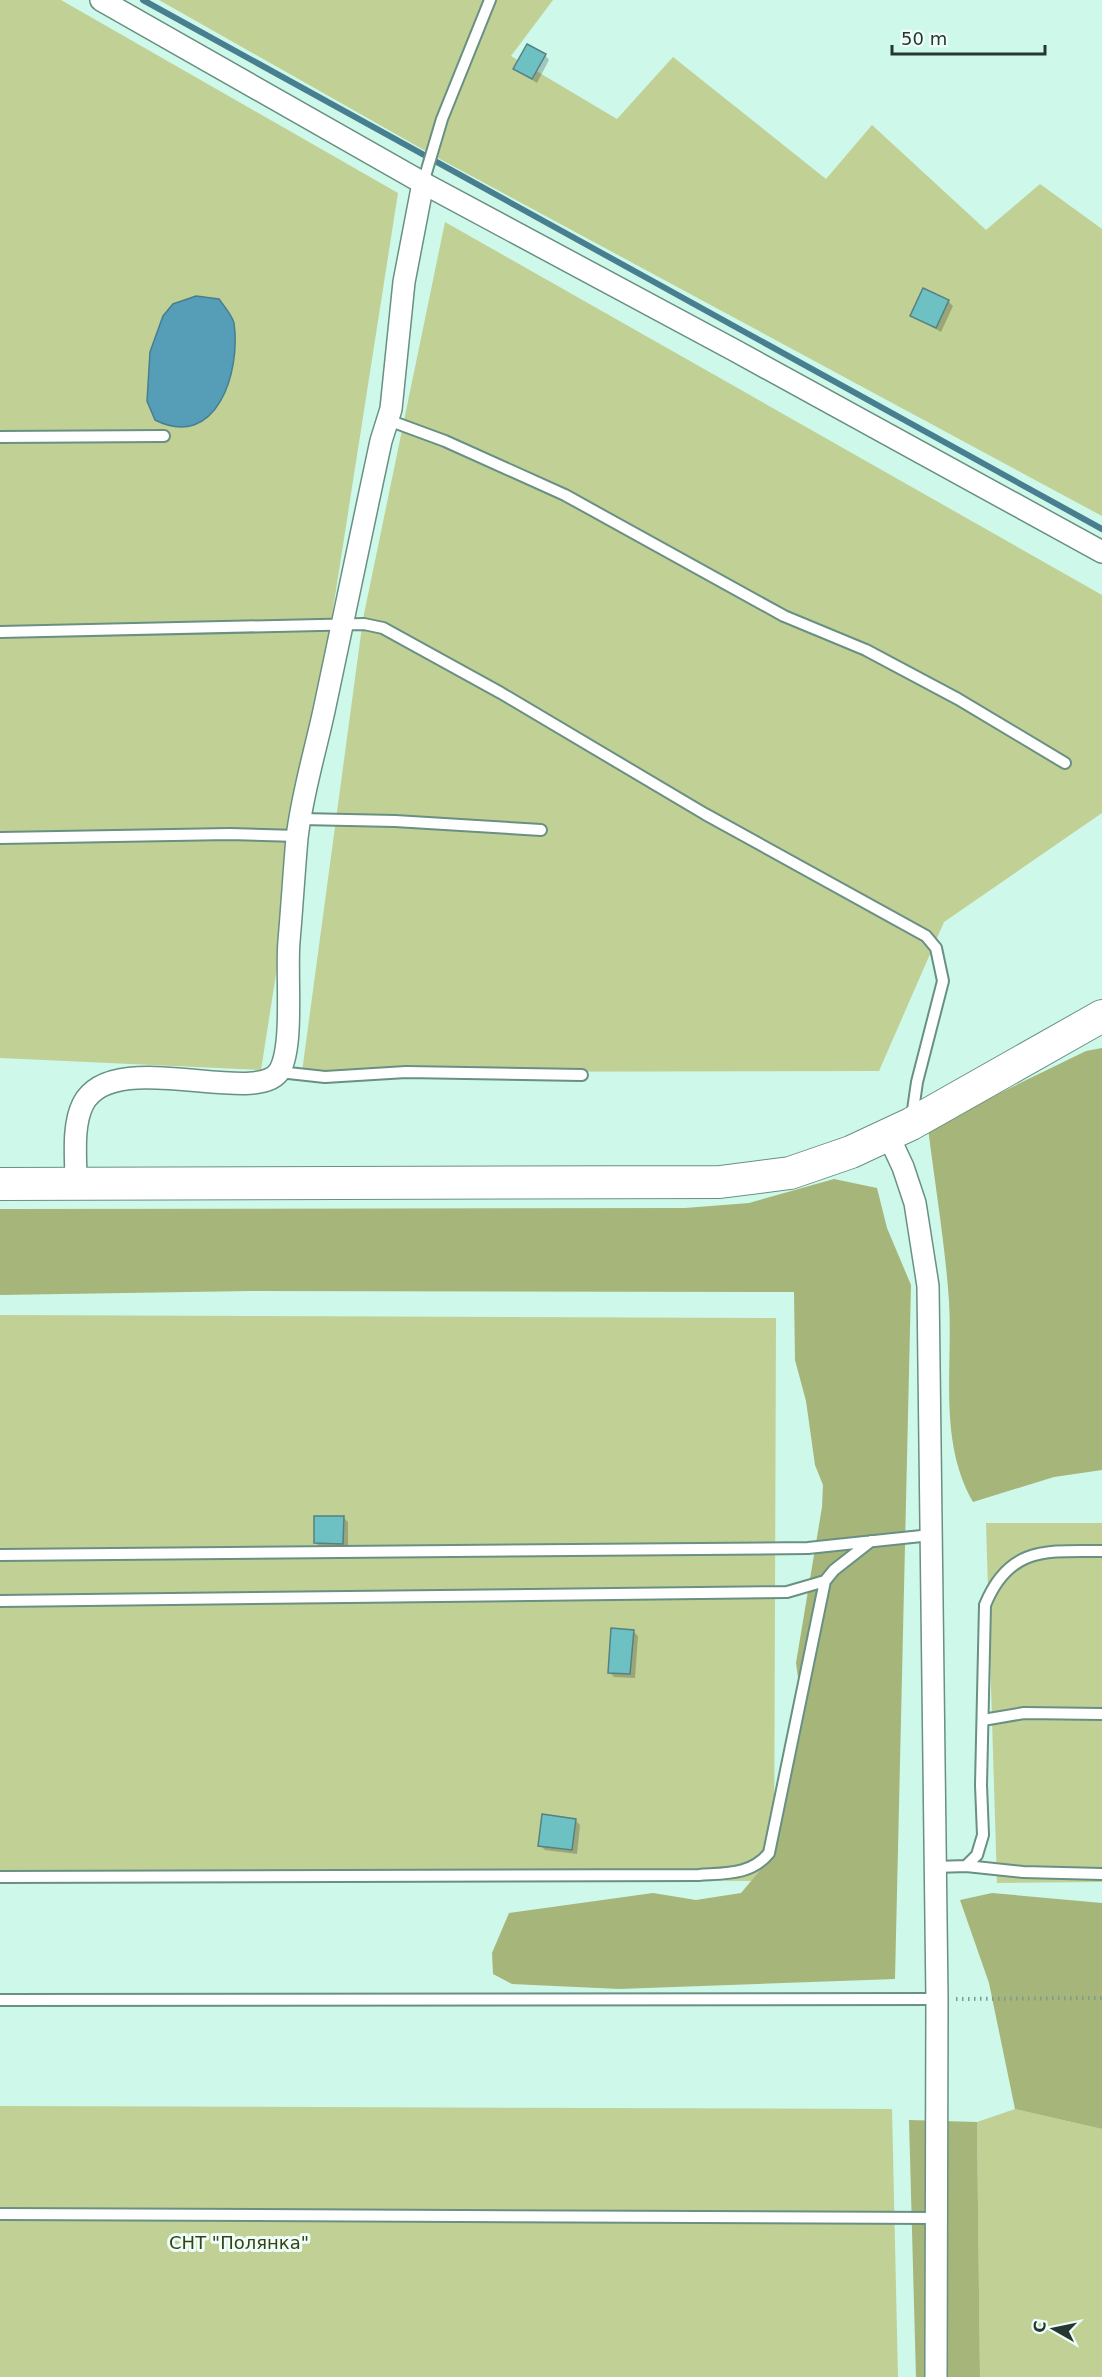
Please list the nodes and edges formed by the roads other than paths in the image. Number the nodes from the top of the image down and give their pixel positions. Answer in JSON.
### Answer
{"nodes":[{"id":1,"x":101,"y":0,"type":"edge"},
{"id":2,"x":490,"y":0,"type":"edge"},
{"id":3,"x":425,"y":178,"type":"junction"},
{"id":4,"x":388,"y":420,"type":"junction"},
{"id":5,"x":0,"y":436,"type":"edge"},
{"id":6,"x":164,"y":436,"type":"dead end"},
{"id":7,"x":1102,"y":552,"type":"edge"},
{"id":8,"x":342,"y":626,"type":"junction"},
{"id":9,"x":0,"y":632,"type":"edge"},
{"id":10,"x":1065,"y":763,"type":"dead end"},
{"id":11,"x":299,"y":828,"type":"junction"},
{"id":12,"x":541,"y":830,"type":"dead end"},
{"id":13,"x":0,"y":838,"type":"edge"},
{"id":14,"x":1102,"y":1016,"type":"edge"},
{"id":15,"x":279,"y":1072,"type":"junction"},
{"id":16,"x":582,"y":1075,"type":"dead end"},
{"id":17,"x":900,"y":1130,"type":"junction"},
{"id":18,"x":76,"y":1183,"type":"junction"},
{"id":19,"x":0,"y":1184,"type":"edge"},
{"id":20,"x":931,"y":1535,"type":"junction"},
{"id":21,"x":871,"y":1541,"type":"junction"},
{"id":22,"x":1102,"y":1551,"type":"edge"},
{"id":23,"x":0,"y":1555,"type":"edge"},
{"id":24,"x":825,"y":1581,"type":"junction"},
{"id":25,"x":0,"y":1601,"type":"edge"},
{"id":26,"x":1102,"y":1714,"type":"edge"},
{"id":27,"x":983,"y":1720,"type":"junction"},
{"id":28,"x":966,"y":1866,"type":"junction"},
{"id":29,"x":935,"y":1867,"type":"junction"},
{"id":30,"x":1102,"y":1874,"type":"edge"},
{"id":31,"x":0,"y":1877,"type":"edge"},
{"id":32,"x":937,"y":1999,"type":"junction"},
{"id":33,"x":0,"y":2000,"type":"edge"},
{"id":34,"x":0,"y":2214,"type":"edge"},
{"id":35,"x":936,"y":2218,"type":"junction"},
{"id":36,"x":936,"y":2377,"type":"edge"}],
"edges":[{"from":1,"to":3,"type":"street"},
{"from":2,"to":3,"type":"lane"},
{"from":3,"to":4,"type":"street"},
{"from":3,"to":7,"type":"street"},
{"from":4,"to":8,"type":"street"},
{"from":4,"to":10,"type":"lane"},
{"from":5,"to":6,"type":"lane"},
{"from":8,"to":9,"type":"lane"},
{"from":8,"to":11,"type":"street"},
{"from":8,"to":17,"type":"lane"},
{"from":11,"to":12,"type":"lane"},
{"from":11,"to":13,"type":"lane"},
{"from":11,"to":15,"type":"street"},
{"from":14,"to":17,"type":"street"},
{"from":15,"to":16,"type":"lane"},
{"from":15,"to":18,"type":"street"},
{"from":17,"to":18,"type":"street"},
{"from":17,"to":20,"type":"street"},
{"from":18,"to":19,"type":"street"},
{"from":20,"to":21,"type":"lane"},
{"from":20,"to":29,"type":"street"},
{"from":21,"to":23,"type":"lane"},
{"from":21,"to":24,"type":"lane"},
{"from":22,"to":27,"type":"lane"},
{"from":24,"to":25,"type":"lane"},
{"from":24,"to":31,"type":"lane"},
{"from":26,"to":27,"type":"lane"},
{"from":27,"to":28,"type":"lane"},
{"from":28,"to":29,"type":"lane"},
{"from":28,"to":30,"type":"lane"},
{"from":29,"to":32,"type":"street"},
{"from":32,"to":33,"type":"lane"},
{"from":32,"to":35,"type":"street"},
{"from":34,"to":35,"type":"lane"},
{"from":35,"to":36,"type":"street"}]}
